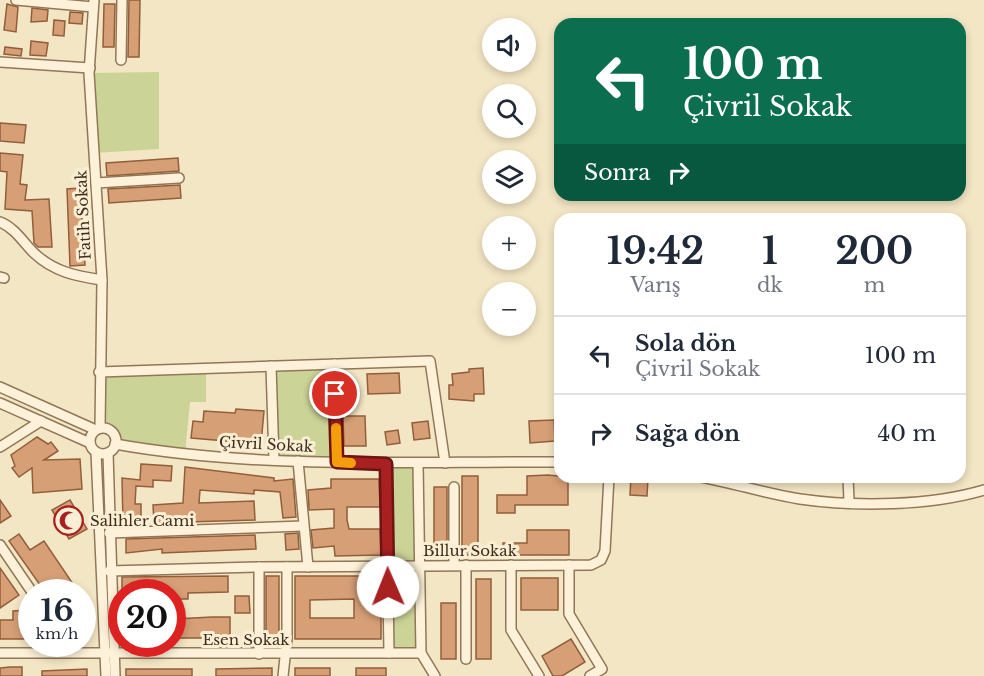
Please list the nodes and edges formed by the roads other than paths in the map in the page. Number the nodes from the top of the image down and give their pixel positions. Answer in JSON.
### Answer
{"nodes":[{"id":1,"x":16,"y":0,"type":"edge"},
{"id":2,"x":122,"y":0,"type":"edge"},
{"id":3,"x":94,"y":4,"type":"edge"},
{"id":4,"x":121,"y":60,"type":"dead end"},
{"id":5,"x":0,"y":62,"type":"edge"},
{"id":6,"x":90,"y":68,"type":"junction"},
{"id":7,"x":179,"y":178,"type":"dead end"},
{"id":8,"x":96,"y":183,"type":"junction"},
{"id":9,"x":0,"y":222,"type":"edge"},
{"id":10,"x":102,"y":280,"type":"junction"},
{"id":11,"x":334,"y":364,"type":"junction"},
{"id":12,"x":271,"y":366,"type":"junction"},
{"id":13,"x":99,"y":372,"type":"junction"},
{"id":14,"x":0,"y":387,"type":"edge"},
{"id":15,"x":0,"y":403,"type":"edge"},
{"id":16,"x":41,"y":421,"type":"junction"},
{"id":17,"x":98,"y":429,"type":"junction"},
{"id":18,"x":90,"y":443,"type":"junction"},
{"id":19,"x":115,"y":444,"type":"junction"},
{"id":20,"x":0,"y":447,"type":"edge"},
{"id":21,"x":96,"y":452,"type":"junction"},
{"id":22,"x":108,"y":453,"type":"junction"},
{"id":23,"x":274,"y":460,"type":"junction"},
{"id":24,"x":298,"y":461,"type":"junction"},
{"id":25,"x":337,"y":462,"type":"junction"},
{"id":26,"x":554,"y":462,"type":"edge"},
{"id":27,"x":418,"y":463,"type":"junction"},
{"id":28,"x":445,"y":463,"type":"junction"},
{"id":29,"x":386,"y":464,"type":"junction"},
{"id":30,"x":609,"y":483,"type":"edge"},
{"id":31,"x":728,"y":483,"type":"edge"},
{"id":32,"x":848,"y":483,"type":"edge"},
{"id":33,"x":454,"y":487,"type":"dead end"},
{"id":34,"x":984,"y":490,"type":"edge"},
{"id":35,"x":849,"y":501,"type":"junction"},
{"id":36,"x":303,"y":526,"type":"junction"},
{"id":37,"x":109,"y":533,"type":"junction"},
{"id":38,"x":0,"y":545,"type":"edge"},
{"id":39,"x":420,"y":565,"type":"junction"},
{"id":40,"x":454,"y":565,"type":"junction"},
{"id":41,"x":466,"y":565,"type":"junction"},
{"id":42,"x":511,"y":565,"type":"junction"},
{"id":43,"x":569,"y":565,"type":"junction"},
{"id":44,"x":387,"y":566,"type":"junction"},
{"id":45,"x":259,"y":567,"type":"junction"},
{"id":46,"x":287,"y":567,"type":"junction"},
{"id":47,"x":308,"y":567,"type":"junction"},
{"id":48,"x":109,"y":571,"type":"junction"},
{"id":49,"x":23,"y":579,"type":"edge"},
{"id":50,"x":109,"y":579,"type":"edge"},
{"id":51,"x":108,"y":637,"type":"edge"},
{"id":52,"x":18,"y":651,"type":"edge"},
{"id":53,"x":0,"y":653,"type":"edge"},
{"id":54,"x":389,"y":653,"type":"junction"},
{"id":55,"x":421,"y":653,"type":"junction"},
{"id":56,"x":259,"y":654,"type":"junction"},
{"id":57,"x":285,"y":654,"type":"junction"},
{"id":58,"x":186,"y":655,"type":"edge"},
{"id":59,"x":108,"y":657,"type":"edge"},
{"id":60,"x":110,"y":657,"type":"edge"},
{"id":61,"x":466,"y":659,"type":"dead end"},
{"id":62,"x":106,"y":676,"type":"edge"},
{"id":63,"x":115,"y":676,"type":"edge"},
{"id":64,"x":283,"y":676,"type":"edge"},
{"id":65,"x":435,"y":676,"type":"edge"},
{"id":66,"x":539,"y":676,"type":"edge"},
{"id":67,"x":590,"y":676,"type":"edge"}],
"edges":[{"from":1,"to":3,"type":"street"},
{"from":2,"to":4,"type":"street"},
{"from":3,"to":6,"type":"street","name":"Fatih Sokak"},
{"from":5,"to":6,"type":"street"},
{"from":6,"to":8,"type":"street","name":"Fatih Sokak"},
{"from":7,"to":8,"type":"street"},
{"from":8,"to":10,"type":"street","name":"Fatih Sokak"},
{"from":9,"to":10,"type":"street"},
{"from":10,"to":13,"type":"street","name":"Fatih Sokak"},
{"from":11,"to":12,"type":"street"},
{"from":11,"to":25,"type":"street"},
{"from":11,"to":28,"type":"street"},
{"from":12,"to":13,"type":"street"},
{"from":12,"to":23,"type":"street"},
{"from":13,"to":17,"type":"street","name":"Fatih Sokak"},
{"from":14,"to":17,"type":"street"},
{"from":15,"to":16,"type":"street"},
{"from":16,"to":18,"type":"street"},
{"from":16,"to":20,"type":"street"},
{"from":17,"to":18,"type":"street"},
{"from":17,"to":19,"type":"street"},
{"from":18,"to":21,"type":"street"},
{"from":19,"to":22,"type":"street"},
{"from":19,"to":23,"type":"street","name":"Çivril Sokak"},
{"from":21,"to":22,"type":"street"},
{"from":21,"to":51,"type":"street"},
{"from":22,"to":37,"type":"street"},
{"from":23,"to":24,"type":"street","name":"Çivril Sokak"},
{"from":24,"to":25,"type":"street","name":"Çivril Sokak"},
{"from":24,"to":36,"type":"street"},
{"from":25,"to":29,"type":"street","name":"Çivril Sokak"},
{"from":26,"to":28,"type":"street","name":"Çivril Sokak"},
{"from":27,"to":28,"type":"street","name":"Çivril Sokak"},
{"from":27,"to":29,"type":"street","name":"Çivril Sokak"},
{"from":27,"to":39,"type":"street"},
{"from":29,"to":44,"type":"street"},
{"from":30,"to":43,"type":"street","name":"Billur Sokak"},
{"from":31,"to":35,"type":"street"},
{"from":32,"to":35,"type":"street"},
{"from":33,"to":40,"type":"street"},
{"from":34,"to":35,"type":"street"},
{"from":36,"to":37,"type":"street"},
{"from":36,"to":47,"type":"street"},
{"from":37,"to":48,"type":"street"},
{"from":38,"to":49,"type":"street"},
{"from":39,"to":40,"type":"street","name":"Billur Sokak"},
{"from":39,"to":44,"type":"street","name":"Billur Sokak"},
{"from":39,"to":55,"type":"street"},
{"from":40,"to":41,"type":"street","name":"Billur Sokak"},
{"from":41,"to":42,"type":"street","name":"Billur Sokak"},
{"from":41,"to":61,"type":"street"},
{"from":42,"to":43,"type":"street","name":"Billur Sokak"},
{"from":42,"to":66,"type":"street"},
{"from":43,"to":67,"type":"street"},
{"from":44,"to":47,"type":"street","name":"Billur Sokak"},
{"from":44,"to":54,"type":"street"},
{"from":45,"to":46,"type":"street","name":"Billur Sokak"},
{"from":45,"to":48,"type":"street","name":"Billur Sokak"},
{"from":45,"to":56,"type":"street"},
{"from":46,"to":47,"type":"street","name":"Billur Sokak"},
{"from":46,"to":57,"type":"street"},
{"from":48,"to":50,"type":"street"},
{"from":52,"to":53,"type":"street","name":"Esen Sokak"},
{"from":54,"to":55,"type":"street","name":"Esen Sokak"},
{"from":54,"to":57,"type":"street","name":"Esen Sokak"},
{"from":55,"to":65,"type":"street"},
{"from":56,"to":57,"type":"street","name":"Esen Sokak"},
{"from":56,"to":58,"type":"street","name":"Esen Sokak"},
{"from":57,"to":64,"type":"street"},
{"from":59,"to":62,"type":"street"},
{"from":60,"to":63,"type":"street"}]}
